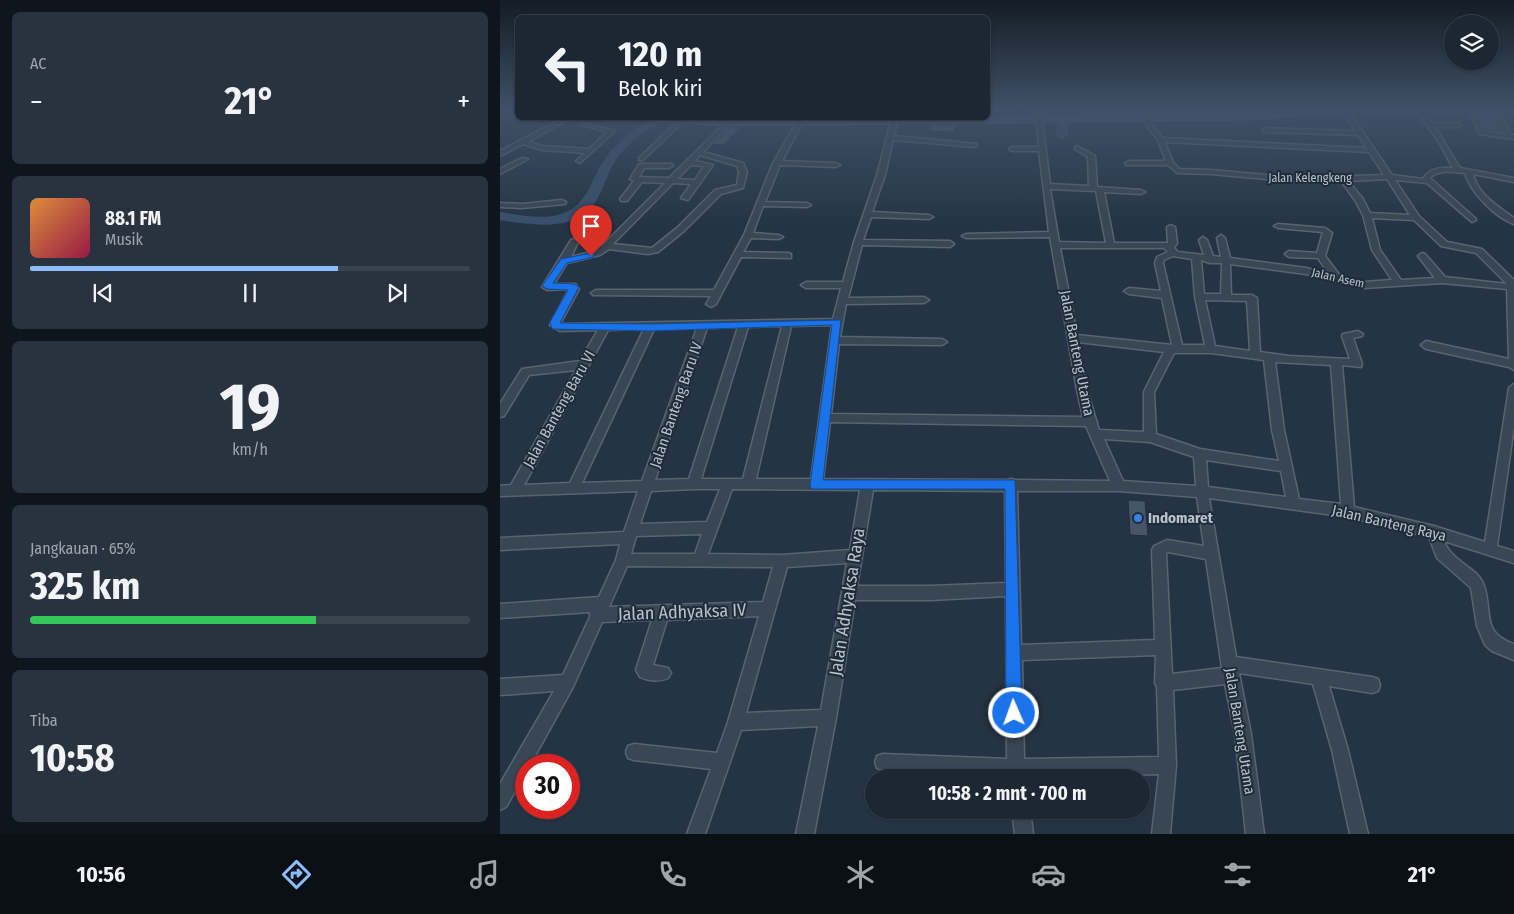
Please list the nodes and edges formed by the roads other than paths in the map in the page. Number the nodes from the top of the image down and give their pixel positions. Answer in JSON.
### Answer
{"nodes":[{"id":1,"x":556,"y":149,"type":"edge"},
{"id":2,"x":591,"y":149,"type":"edge"},
{"id":3,"x":652,"y":149,"type":"edge"},
{"id":4,"x":704,"y":149,"type":"edge"},
{"id":5,"x":785,"y":149,"type":"edge"},
{"id":6,"x":888,"y":149,"type":"edge"},
{"id":7,"x":1012,"y":149,"type":"dead end"},
{"id":8,"x":1041,"y":149,"type":"joint"},
{"id":9,"x":1079,"y":149,"type":"edge"},
{"id":10,"x":1164,"y":149,"type":"edge"},
{"id":11,"x":1347,"y":149,"type":"edge"},
{"id":12,"x":1445,"y":149,"type":"edge"},
{"id":13,"x":1369,"y":150,"type":"joint"},
{"id":14,"x":589,"y":151,"type":"junction"},
{"id":15,"x":700,"y":153,"type":"junction"},
{"id":16,"x":524,"y":159,"type":"dead end"},
{"id":17,"x":658,"y":160,"type":"dead end"},
{"id":18,"x":580,"y":161,"type":"dead end"},
{"id":19,"x":688,"y":162,"type":"junction"},
{"id":20,"x":777,"y":163,"type":"junction"},
{"id":21,"x":1129,"y":163,"type":"dead end"},
{"id":22,"x":1170,"y":163,"type":"junction"},
{"id":23,"x":836,"y":165,"type":"dead end"},
{"id":24,"x":668,"y":166,"type":"dead end"},
{"id":25,"x":1458,"y":171,"type":"junction"},
{"id":26,"x":500,"y":172,"type":"edge"},
{"id":27,"x":1470,"y":173,"type":"junction"},
{"id":28,"x":1388,"y":177,"type":"junction"},
{"id":29,"x":1343,"y":179,"type":"junction"},
{"id":30,"x":1427,"y":179,"type":"junction"},
{"id":31,"x":639,"y":180,"type":"junction"},
{"id":32,"x":1514,"y":180,"type":"edge"},
{"id":33,"x":670,"y":181,"type":"junction"},
{"id":34,"x":697,"y":182,"type":"junction"},
{"id":35,"x":1046,"y":186,"type":"junction"},
{"id":36,"x":1097,"y":189,"type":"junction"},
{"id":37,"x":1140,"y":192,"type":"dead end"},
{"id":38,"x":685,"y":198,"type":"dead end"},
{"id":39,"x":624,"y":199,"type":"dead end"},
{"id":40,"x":562,"y":202,"type":"dead end"},
{"id":41,"x":761,"y":204,"type":"junction"},
{"id":42,"x":500,"y":205,"type":"edge"},
{"id":43,"x":806,"y":205,"type":"dead end"},
{"id":44,"x":868,"y":214,"type":"junction"},
{"id":45,"x":1367,"y":215,"type":"junction"},
{"id":46,"x":930,"y":217,"type":"dead end"},
{"id":47,"x":1416,"y":218,"type":"junction"},
{"id":48,"x":1472,"y":220,"type":"dead end"},
{"id":49,"x":1514,"y":222,"type":"edge"},
{"id":50,"x":1278,"y":226,"type":"dead end"},
{"id":51,"x":1171,"y":227,"type":"dead end"},
{"id":52,"x":748,"y":235,"type":"junction"},
{"id":53,"x":966,"y":236,"type":"dead end"},
{"id":54,"x":779,"y":237,"type":"dead end"},
{"id":55,"x":1221,"y":238,"type":"dead end"},
{"id":56,"x":1055,"y":240,"type":"junction"},
{"id":57,"x":1203,"y":240,"type":"dead end"},
{"id":58,"x":574,"y":242,"type":"dead end"},
{"id":59,"x":858,"y":242,"type":"junction"},
{"id":60,"x":950,"y":244,"type":"dead end"},
{"id":61,"x":1110,"y":244,"type":"junction"},
{"id":62,"x":607,"y":246,"type":"junction"},
{"id":63,"x":1169,"y":250,"type":"junction"},
{"id":64,"x":738,"y":254,"type":"junction"},
{"id":65,"x":1289,"y":254,"type":"dead end"},
{"id":66,"x":788,"y":256,"type":"dead end"},
{"id":67,"x":1321,"y":256,"type":"junction"},
{"id":68,"x":1422,"y":256,"type":"dead end"},
{"id":69,"x":1196,"y":258,"type":"junction"},
{"id":70,"x":1210,"y":260,"type":"junction"},
{"id":71,"x":564,"y":261,"type":"junction"},
{"id":72,"x":1226,"y":261,"type":"junction"},
{"id":73,"x":1340,"y":279,"type":"junction"},
{"id":74,"x":1442,"y":280,"type":"junction"},
{"id":75,"x":1399,"y":284,"type":"junction"},
{"id":76,"x":806,"y":285,"type":"dead end"},
{"id":77,"x":848,"y":285,"type":"junction"},
{"id":78,"x":1513,"y":288,"type":"edge"},
{"id":79,"x":1129,"y":291,"type":"dead end"},
{"id":80,"x":596,"y":293,"type":"dead end"},
{"id":81,"x":716,"y":293,"type":"junction"},
{"id":82,"x":1166,"y":295,"type":"junction"},
{"id":83,"x":1200,"y":297,"type":"junction"},
{"id":84,"x":1226,"y":298,"type":"junction"},
{"id":85,"x":844,"y":300,"type":"junction"},
{"id":86,"x":924,"y":300,"type":"dead end"},
{"id":87,"x":711,"y":304,"type":"dead end"},
{"id":88,"x":837,"y":322,"type":"junction"},
{"id":89,"x":787,"y":324,"type":"junction"},
{"id":90,"x":703,"y":325,"type":"junction"},
{"id":91,"x":744,"y":325,"type":"junction"},
{"id":92,"x":604,"y":328,"type":"junction"},
{"id":93,"x":650,"y":328,"type":"junction"},
{"id":94,"x":1358,"y":334,"type":"dead end"},
{"id":95,"x":1072,"y":338,"type":"junction"},
{"id":96,"x":836,"y":340,"type":"junction"},
{"id":97,"x":942,"y":342,"type":"dead end"},
{"id":98,"x":1426,"y":345,"type":"dead end"},
{"id":99,"x":1174,"y":348,"type":"junction"},
{"id":100,"x":1210,"y":349,"type":"junction"},
{"id":101,"x":1255,"y":356,"type":"junction"},
{"id":102,"x":1269,"y":358,"type":"junction"},
{"id":103,"x":1336,"y":361,"type":"junction"},
{"id":104,"x":582,"y":365,"type":"junction"},
{"id":105,"x":1514,"y":365,"type":"edge"},
{"id":106,"x":1514,"y":388,"type":"edge"},
{"id":107,"x":500,"y":413,"type":"edge"},
{"id":108,"x":824,"y":418,"type":"junction"},
{"id":109,"x":1090,"y":422,"type":"junction"},
{"id":110,"x":1095,"y":434,"type":"junction"},
{"id":111,"x":1150,"y":437,"type":"junction"},
{"id":112,"x":1200,"y":454,"type":"junction"},
{"id":113,"x":1286,"y":467,"type":"junction"},
{"id":114,"x":649,"y":484,"type":"junction"},
{"id":115,"x":693,"y":484,"type":"junction"},
{"id":116,"x":728,"y":484,"type":"junction"},
{"id":117,"x":1011,"y":484,"type":"junction"},
{"id":118,"x":748,"y":485,"type":"junction"},
{"id":119,"x":816,"y":485,"type":"junction"},
{"id":120,"x":866,"y":486,"type":"junction"},
{"id":121,"x":1119,"y":486,"type":"junction"},
{"id":122,"x":573,"y":489,"type":"junction"},
{"id":123,"x":515,"y":490,"type":"junction"},
{"id":124,"x":500,"y":491,"type":"edge"},
{"id":125,"x":1202,"y":492,"type":"junction"},
{"id":126,"x":1294,"y":505,"type":"junction"},
{"id":127,"x":1348,"y":511,"type":"junction"},
{"id":128,"x":712,"y":528,"type":"junction"},
{"id":129,"x":1434,"y":532,"type":"junction"},
{"id":130,"x":630,"y":534,"type":"junction"},
{"id":131,"x":500,"y":544,"type":"edge"},
{"id":132,"x":1490,"y":550,"type":"junction"},
{"id":133,"x":1212,"y":554,"type":"junction"},
{"id":134,"x":855,"y":556,"type":"junction"},
{"id":135,"x":1514,"y":557,"type":"edge"},
{"id":136,"x":623,"y":560,"type":"junction"},
{"id":137,"x":699,"y":560,"type":"junction"},
{"id":138,"x":782,"y":561,"type":"junction"},
{"id":139,"x":1013,"y":589,"type":"junction"},
{"id":140,"x":850,"y":593,"type":"junction"},
{"id":141,"x":599,"y":609,"type":"junction"},
{"id":142,"x":768,"y":609,"type":"junction"},
{"id":143,"x":500,"y":611,"type":"edge"},
{"id":144,"x":662,"y":613,"type":"junction"},
{"id":145,"x":1161,"y":647,"type":"junction"},
{"id":146,"x":1514,"y":652,"type":"edge"},
{"id":147,"x":1014,"y":653,"type":"junction"},
{"id":148,"x":1230,"y":670,"type":"junction"},
{"id":149,"x":663,"y":673,"type":"dead end"},
{"id":150,"x":1319,"y":678,"type":"junction"},
{"id":151,"x":568,"y":682,"type":"junction"},
{"id":152,"x":1163,"y":683,"type":"junction"},
{"id":153,"x":1372,"y":685,"type":"dead end"},
{"id":154,"x":500,"y":688,"type":"edge"},
{"id":155,"x":828,"y":718,"type":"junction"},
{"id":156,"x":736,"y":722,"type":"junction"},
{"id":157,"x":634,"y":752,"type":"dead end"},
{"id":158,"x":722,"y":762,"type":"junction"},
{"id":159,"x":883,"y":762,"type":"dead end"},
{"id":160,"x":1168,"y":765,"type":"junction"},
{"id":161,"x":968,"y":769,"type":"edge"},
{"id":162,"x":1016,"y":769,"type":"edge"},
{"id":163,"x":1092,"y":769,"type":"edge"},
{"id":164,"x":500,"y":800,"type":"edge"},
{"id":165,"x":1022,"y":819,"type":"edge"},
{"id":166,"x":696,"y":834,"type":"edge"},
{"id":167,"x":805,"y":834,"type":"edge"},
{"id":168,"x":1024,"y":834,"type":"edge"},
{"id":169,"x":1161,"y":834,"type":"edge"},
{"id":170,"x":1255,"y":834,"type":"edge"},
{"id":171,"x":1359,"y":834,"type":"edge"}],
"edges":[{"from":1,"to":14,"type":"street"},
{"from":2,"to":14,"type":"street"},
{"from":3,"to":17,"type":"street"},
{"from":4,"to":15,"type":"street"},
{"from":5,"to":20,"type":"street"},
{"from":6,"to":44,"type":"street"},
{"from":7,"to":8,"type":"street"},
{"from":8,"to":35,"type":"street","name":"Jalan Banteng Utama"},
{"from":9,"to":36,"type":"street"},
{"from":10,"to":22,"type":"street"},
{"from":11,"to":13,"type":"street"},
{"from":12,"to":25,"type":"street"},
{"from":13,"to":28,"type":"street"},
{"from":14,"to":18,"type":"street"},
{"from":15,"to":19,"type":"street"},
{"from":15,"to":62,"type":"street"},
{"from":16,"to":26,"type":"street"},
{"from":19,"to":33,"type":"street"},
{"from":19,"to":34,"type":"street"},
{"from":20,"to":23,"type":"street"},
{"from":20,"to":41,"type":"street"},
{"from":21,"to":22,"type":"street"},
{"from":22,"to":29,"type":"street","name":"Jalan Kelengkeng"},
{"from":24,"to":31,"type":"street"},
{"from":25,"to":27,"type":"street"},
{"from":25,"to":30,"type":"street"},
{"from":27,"to":32,"type":"street"},
{"from":27,"to":49,"type":"street"},
{"from":28,"to":29,"type":"street","name":"Jalan Kelengkeng"},
{"from":28,"to":30,"type":"street","name":"Jalan Kelengkeng"},
{"from":28,"to":47,"type":"street"},
{"from":29,"to":45,"type":"street"},
{"from":30,"to":48,"type":"street"},
{"from":31,"to":33,"type":"street"},
{"from":31,"to":39,"type":"street"},
{"from":33,"to":34,"type":"street"},
{"from":33,"to":62,"type":"street"},
{"from":34,"to":38,"type":"street"},
{"from":35,"to":36,"type":"street"},
{"from":35,"to":56,"type":"street","name":"Jalan Banteng Utama"},
{"from":36,"to":37,"type":"street"},
{"from":36,"to":61,"type":"street"},
{"from":40,"to":42,"type":"street"},
{"from":41,"to":43,"type":"street"},
{"from":41,"to":52,"type":"street"},
{"from":44,"to":46,"type":"street"},
{"from":44,"to":59,"type":"street"},
{"from":45,"to":47,"type":"street"},
{"from":45,"to":75,"type":"street"},
{"from":47,"to":78,"type":"street"},
{"from":50,"to":67,"type":"street"},
{"from":51,"to":63,"type":"street"},
{"from":52,"to":54,"type":"street"},
{"from":52,"to":64,"type":"street"},
{"from":53,"to":56,"type":"street","name":"Jalan Asem"},
{"from":55,"to":72,"type":"street"},
{"from":56,"to":61,"type":"street","name":"Jalan Asem"},
{"from":56,"to":95,"type":"street","name":"Jalan Banteng Utama"},
{"from":57,"to":70,"type":"street"},
{"from":58,"to":71,"type":"street"},
{"from":59,"to":60,"type":"street"},
{"from":59,"to":77,"type":"street"},
{"from":61,"to":63,"type":"street","name":"Jalan Asem"},
{"from":62,"to":71,"type":"street"},
{"from":63,"to":69,"type":"street","name":"Jalan Asem"},
{"from":63,"to":82,"type":"street"},
{"from":64,"to":66,"type":"street"},
{"from":64,"to":81,"type":"street"},
{"from":65,"to":67,"type":"street"},
{"from":67,"to":73,"type":"street"},
{"from":68,"to":74,"type":"street"},
{"from":69,"to":70,"type":"street","name":"Jalan Asem"},
{"from":69,"to":83,"type":"street"},
{"from":70,"to":72,"type":"street","name":"Jalan Asem"},
{"from":71,"to":92,"type":"street"},
{"from":72,"to":73,"type":"street","name":"Jalan Asem"},
{"from":72,"to":84,"type":"street"},
{"from":73,"to":75,"type":"street","name":"Jalan Asem"},
{"from":74,"to":75,"type":"street","name":"Jalan Asem"},
{"from":74,"to":78,"type":"street","name":"Jalan Asem"},
{"from":76,"to":77,"type":"street"},
{"from":77,"to":85,"type":"street"},
{"from":78,"to":105,"type":"street"},
{"from":79,"to":82,"type":"street"},
{"from":80,"to":81,"type":"street"},
{"from":81,"to":87,"type":"street"},
{"from":82,"to":99,"type":"street"},
{"from":83,"to":84,"type":"street"},
{"from":83,"to":100,"type":"street"},
{"from":84,"to":101,"type":"street"},
{"from":85,"to":86,"type":"street"},
{"from":85,"to":88,"type":"street"},
{"from":88,"to":89,"type":"street"},
{"from":88,"to":96,"type":"street"},
{"from":89,"to":91,"type":"street"},
{"from":89,"to":118,"type":"street"},
{"from":90,"to":91,"type":"street"},
{"from":90,"to":93,"type":"street"},
{"from":90,"to":114,"type":"street","name":"Jalan Banteng Baru IV"},
{"from":91,"to":115,"type":"street"},
{"from":92,"to":93,"type":"street"},
{"from":92,"to":104,"type":"street","name":"Jalan Banteng Baru VI"},
{"from":93,"to":122,"type":"street"},
{"from":94,"to":103,"type":"street"},
{"from":95,"to":99,"type":"street"},
{"from":95,"to":109,"type":"street","name":"Jalan Banteng Utama"},
{"from":96,"to":97,"type":"street"},
{"from":96,"to":108,"type":"street"},
{"from":98,"to":105,"type":"street"},
{"from":99,"to":100,"type":"street"},
{"from":99,"to":111,"type":"street"},
{"from":100,"to":101,"type":"street"},
{"from":101,"to":102,"type":"street"},
{"from":102,"to":103,"type":"street"},
{"from":102,"to":113,"type":"street"},
{"from":103,"to":127,"type":"street"},
{"from":104,"to":107,"type":"street"},
{"from":104,"to":123,"type":"street","name":"Jalan Banteng Baru VI"},
{"from":106,"to":132,"type":"street"},
{"from":108,"to":109,"type":"street"},
{"from":108,"to":119,"type":"street"},
{"from":109,"to":110,"type":"street","name":"Jalan Banteng Utama"},
{"from":110,"to":111,"type":"street"},
{"from":110,"to":121,"type":"street","name":"Jalan Banteng Utama"},
{"from":111,"to":112,"type":"street"},
{"from":112,"to":113,"type":"street"},
{"from":112,"to":125,"type":"street","name":"Jalan Banteng Utama"},
{"from":113,"to":126,"type":"street"},
{"from":114,"to":115,"type":"street"},
{"from":114,"to":122,"type":"street"},
{"from":114,"to":130,"type":"street","name":"Jalan Banteng Baru IV"},
{"from":115,"to":116,"type":"street"},
{"from":116,"to":118,"type":"street"},
{"from":116,"to":128,"type":"street"},
{"from":117,"to":120,"type":"street"},
{"from":117,"to":121,"type":"street"},
{"from":117,"to":139,"type":"street"},
{"from":118,"to":119,"type":"street"},
{"from":119,"to":120,"type":"street"},
{"from":120,"to":134,"type":"street","name":"Jalan Adhyaksa Raya"},
{"from":121,"to":125,"type":"street"},
{"from":122,"to":123,"type":"street"},
{"from":123,"to":124,"type":"street"},
{"from":125,"to":126,"type":"street","name":"Jalan Banteng Raya"},
{"from":125,"to":133,"type":"street","name":"Jalan Banteng Utama"},
{"from":126,"to":127,"type":"street","name":"Jalan Banteng Raya"},
{"from":127,"to":129,"type":"street","name":"Jalan Banteng Raya"},
{"from":128,"to":130,"type":"street"},
{"from":128,"to":137,"type":"street"},
{"from":129,"to":132,"type":"street","name":"Jalan Banteng Raya"},
{"from":129,"to":146,"type":"street"},
{"from":130,"to":131,"type":"street"},
{"from":130,"to":136,"type":"street","name":"Jalan Banteng Baru IV"},
{"from":132,"to":135,"type":"street","name":"Jalan Banteng Raya"},
{"from":133,"to":145,"type":"street"},
{"from":133,"to":148,"type":"street","name":"Jalan Banteng Utama"},
{"from":134,"to":138,"type":"street"},
{"from":134,"to":140,"type":"street","name":"Jalan Adhyaksa Raya"},
{"from":136,"to":137,"type":"street"},
{"from":136,"to":141,"type":"street","name":"Jalan Banteng Baru IV"},
{"from":137,"to":138,"type":"street"},
{"from":138,"to":142,"type":"street"},
{"from":139,"to":140,"type":"street"},
{"from":139,"to":147,"type":"street"},
{"from":140,"to":155,"type":"street","name":"Jalan Adhyaksa Raya"},
{"from":141,"to":143,"type":"street","name":"Jalan Adhyaksa IV"},
{"from":141,"to":144,"type":"street","name":"Jalan Adhyaksa IV"},
{"from":141,"to":151,"type":"street","name":"Jalan Banteng Baru IV"},
{"from":142,"to":144,"type":"street","name":"Jalan Adhyaksa IV"},
{"from":142,"to":156,"type":"street"},
{"from":144,"to":149,"type":"street"},
{"from":145,"to":147,"type":"street"},
{"from":145,"to":152,"type":"street"},
{"from":147,"to":162,"type":"street"},
{"from":148,"to":150,"type":"street"},
{"from":148,"to":152,"type":"street"},
{"from":148,"to":170,"type":"street","name":"Jalan Banteng Utama"},
{"from":150,"to":153,"type":"street"},
{"from":150,"to":171,"type":"street"},
{"from":151,"to":154,"type":"street"},
{"from":151,"to":164,"type":"street","name":"Jalan Banteng Baru IV"},
{"from":152,"to":160,"type":"street"},
{"from":155,"to":156,"type":"street"},
{"from":155,"to":167,"type":"street","name":"Jalan Adhyaksa Raya"},
{"from":156,"to":158,"type":"street"},
{"from":157,"to":158,"type":"street"},
{"from":158,"to":166,"type":"street"},
{"from":159,"to":161,"type":"street"},
{"from":160,"to":163,"type":"street"},
{"from":160,"to":169,"type":"street"},
{"from":165,"to":168,"type":"street"}]}
